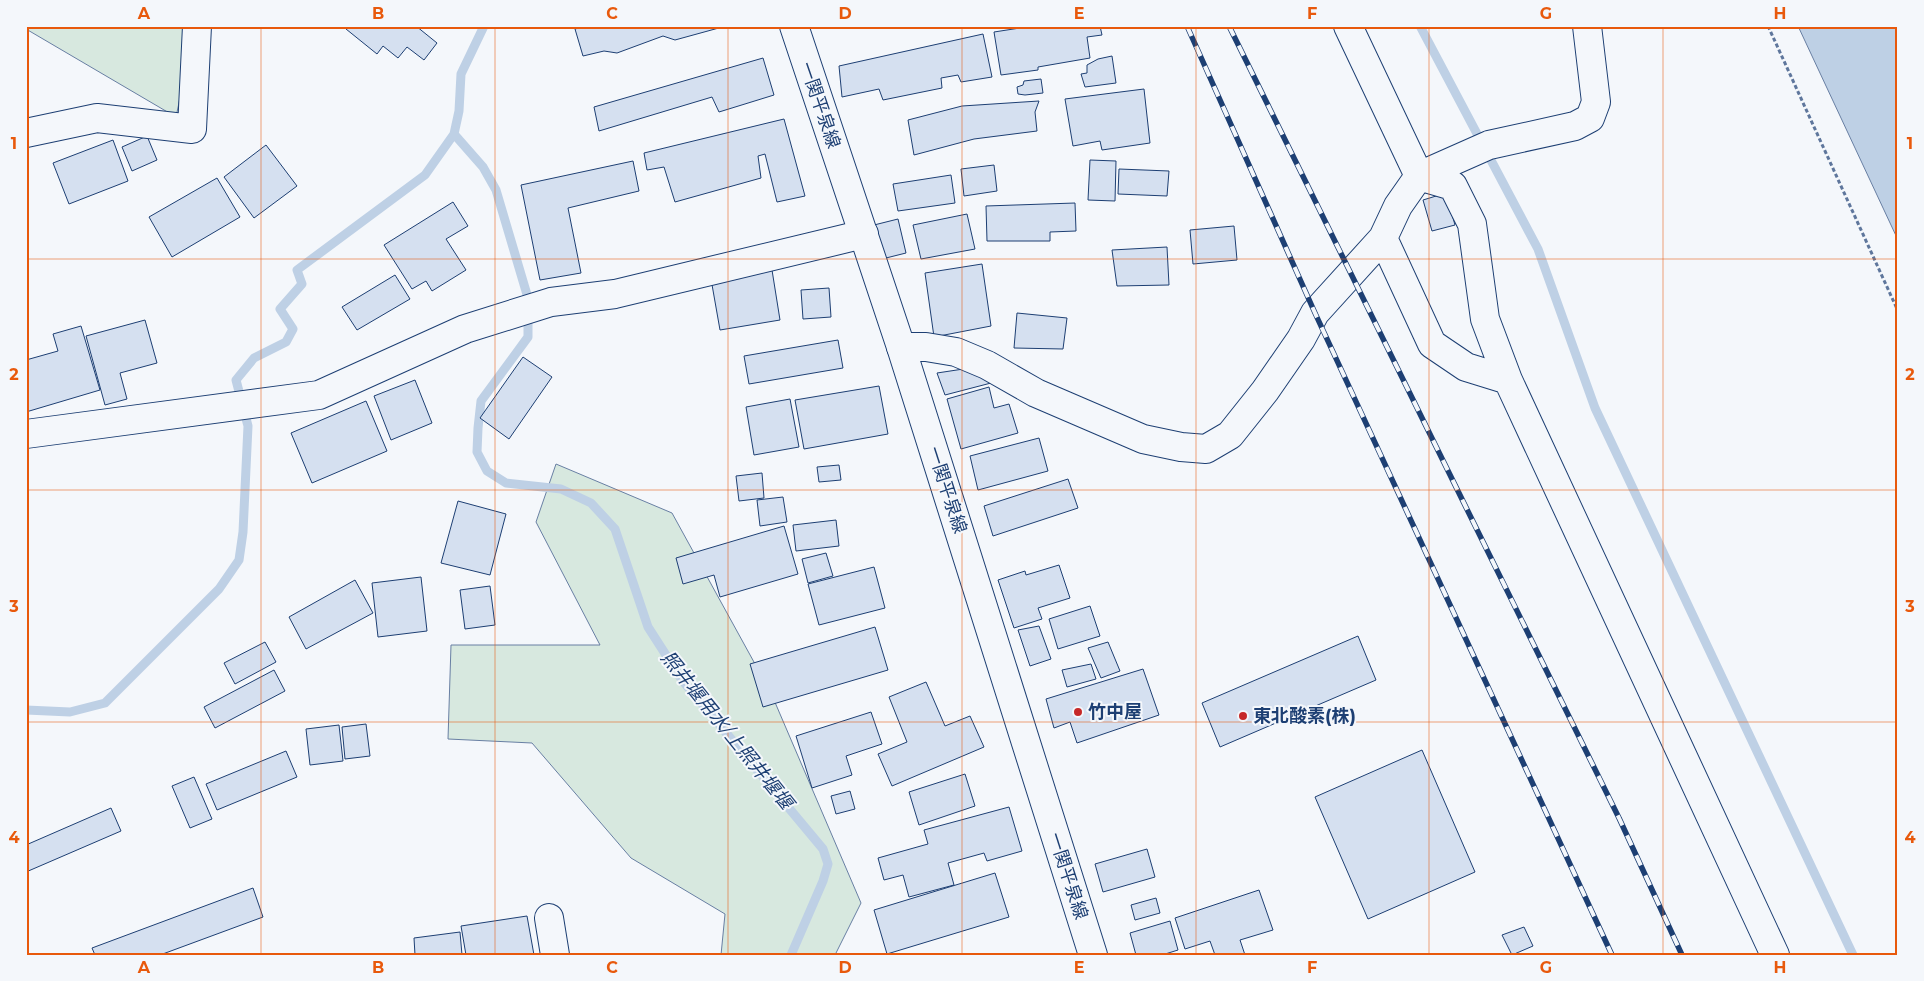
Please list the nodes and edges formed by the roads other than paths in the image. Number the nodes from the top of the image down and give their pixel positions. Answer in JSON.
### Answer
{"nodes":[{"id":1,"x":197,"y":26,"type":"edge"},
{"id":2,"x":794,"y":26,"type":"edge"},
{"id":3,"x":1348,"y":26,"type":"edge"},
{"id":4,"x":1587,"y":26,"type":"edge"},
{"id":5,"x":26,"y":133,"type":"edge"},
{"id":6,"x":1431,"y":171,"type":"junction"},
{"id":7,"x":864,"y":234,"type":"junction"},
{"id":8,"x":1383,"y":238,"type":"junction"},
{"id":9,"x":902,"y":347,"type":"junction"},
{"id":10,"x":1508,"y":380,"type":"junction"},
{"id":11,"x":26,"y":434,"type":"edge"},
{"id":12,"x":549,"y":918,"type":"dead end"},
{"id":13,"x":555,"y":955,"type":"edge"},
{"id":14,"x":1094,"y":955,"type":"edge"},
{"id":15,"x":1775,"y":955,"type":"edge"}],
"edges":[{"from":1,"to":5,"type":"street"},
{"from":2,"to":7,"type":"street","name":"一関平泉線"},
{"from":3,"to":6,"type":"street"},
{"from":4,"to":6,"type":"street"},
{"from":6,"to":8,"type":"street"},
{"from":6,"to":10,"type":"street"},
{"from":7,"to":9,"type":"street","name":"一関平泉線"},
{"from":7,"to":11,"type":"street"},
{"from":8,"to":9,"type":"street"},
{"from":8,"to":10,"type":"street"},
{"from":9,"to":14,"type":"street","name":"一関平泉線"},
{"from":10,"to":15,"type":"street"},
{"from":12,"to":13,"type":"street"}]}
